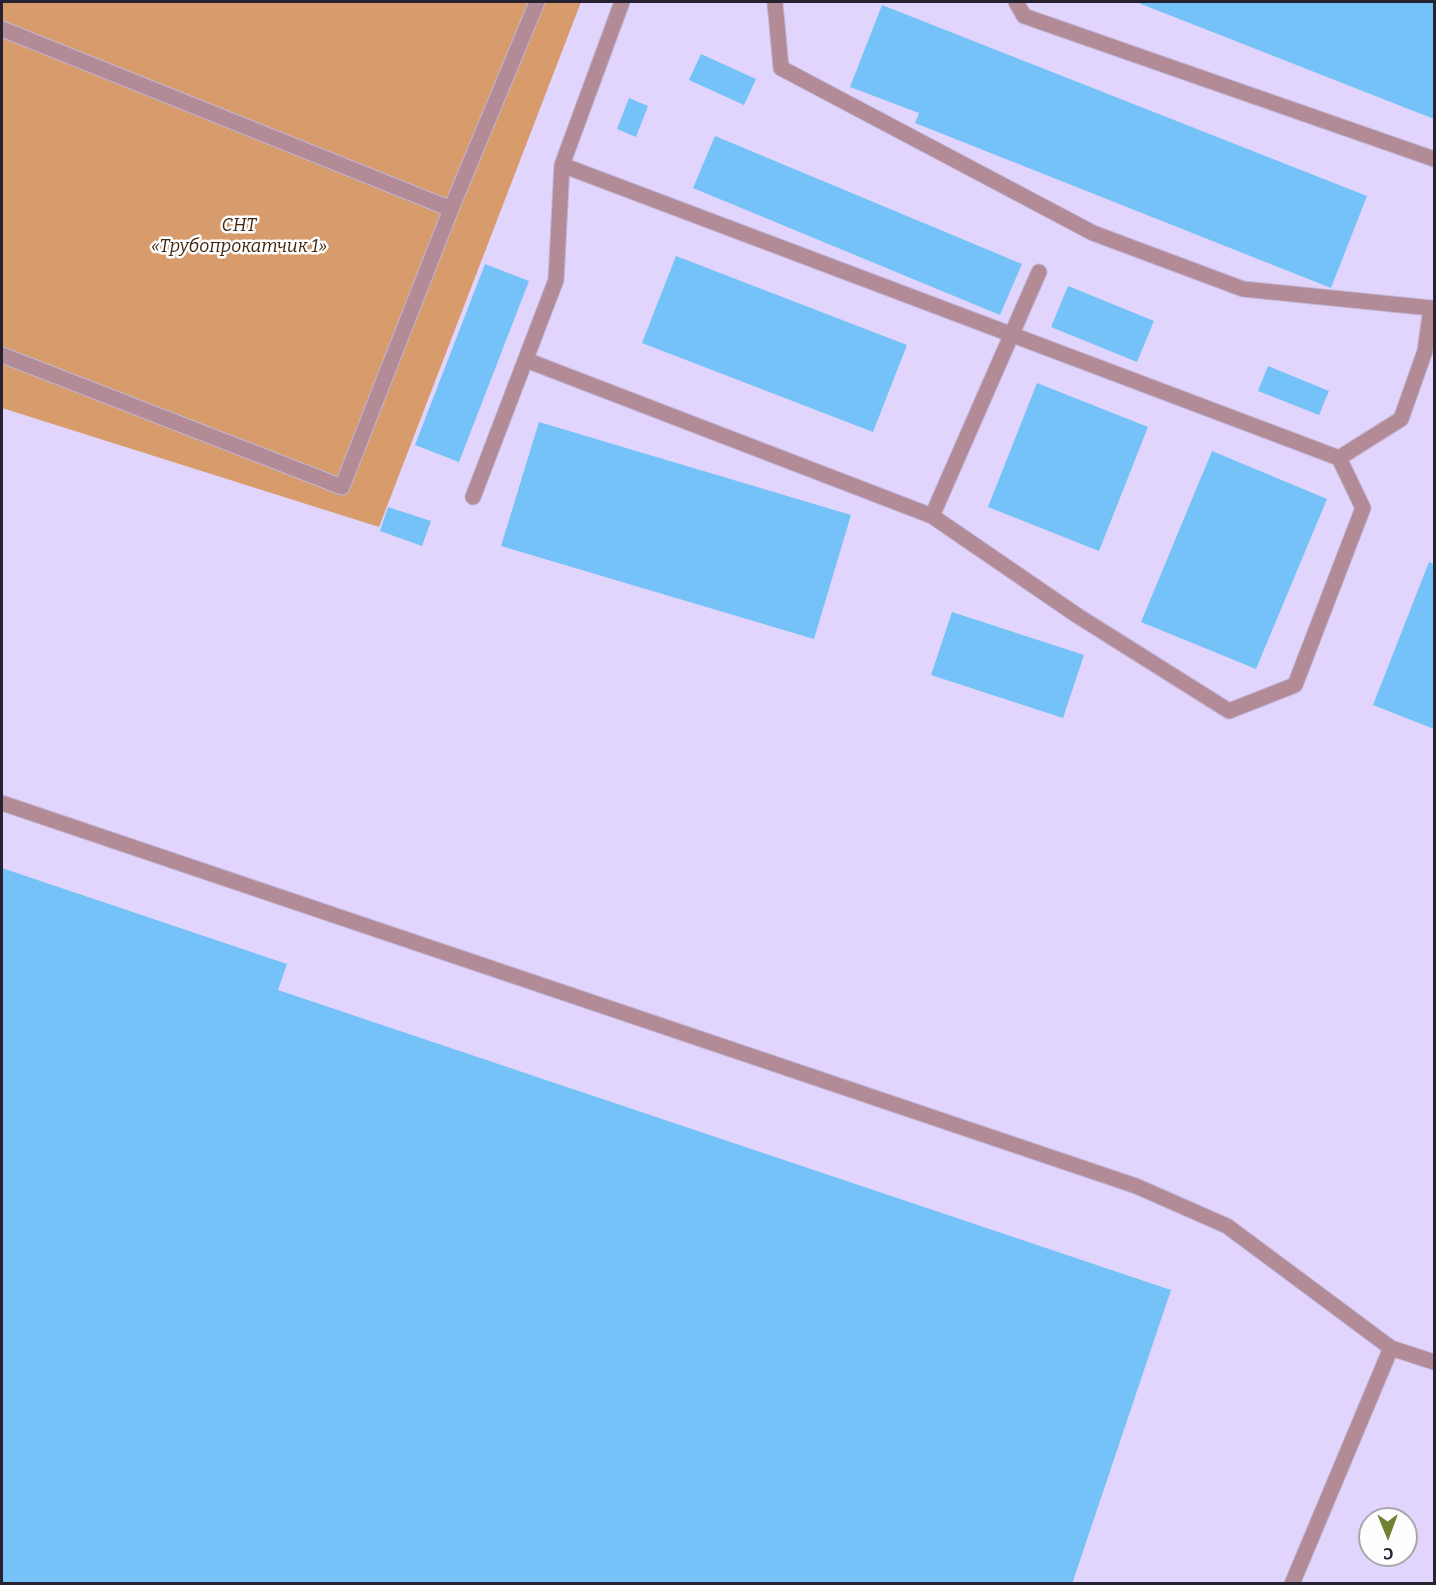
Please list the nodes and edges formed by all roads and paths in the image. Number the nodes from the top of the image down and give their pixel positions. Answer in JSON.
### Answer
{"nodes":[{"id":1,"x":537,"y":2,"type":"edge"},
{"id":2,"x":622,"y":2,"type":"edge"},
{"id":3,"x":1016,"y":2,"type":"edge"},
{"id":4,"x":776,"y":3,"type":"edge"},
{"id":5,"x":2,"y":29,"type":"edge"},
{"id":6,"x":1434,"y":159,"type":"edge"},
{"id":7,"x":562,"y":165,"type":"junction"},
{"id":8,"x":451,"y":209,"type":"junction"},
{"id":9,"x":1039,"y":273,"type":"dead end"},
{"id":10,"x":1013,"y":335,"type":"junction"},
{"id":11,"x":2,"y":355,"type":"edge"},
{"id":12,"x":526,"y":360,"type":"junction"},
{"id":13,"x":1339,"y":458,"type":"junction"},
{"id":14,"x":474,"y":497,"type":"dead end"},
{"id":15,"x":932,"y":516,"type":"junction"},
{"id":16,"x":2,"y":804,"type":"edge"},
{"id":17,"x":1391,"y":1348,"type":"junction"},
{"id":18,"x":1434,"y":1362,"type":"edge"},
{"id":19,"x":1292,"y":1584,"type":"edge"}],
"edges":[{"from":1,"to":8,"type":"lane"},
{"from":2,"to":7,"type":"lane"},
{"from":3,"to":6,"type":"lane"},
{"from":4,"to":13,"type":"lane"},
{"from":5,"to":8,"type":"lane"},
{"from":7,"to":10,"type":"lane"},
{"from":7,"to":12,"type":"lane"},
{"from":8,"to":11,"type":"lane"},
{"from":9,"to":10,"type":"lane"},
{"from":10,"to":13,"type":"lane"},
{"from":10,"to":15,"type":"lane"},
{"from":12,"to":14,"type":"lane"},
{"from":12,"to":15,"type":"lane"},
{"from":13,"to":15,"type":"lane"},
{"from":16,"to":17,"type":"lane"},
{"from":17,"to":18,"type":"lane"},
{"from":17,"to":19,"type":"lane"}]}
